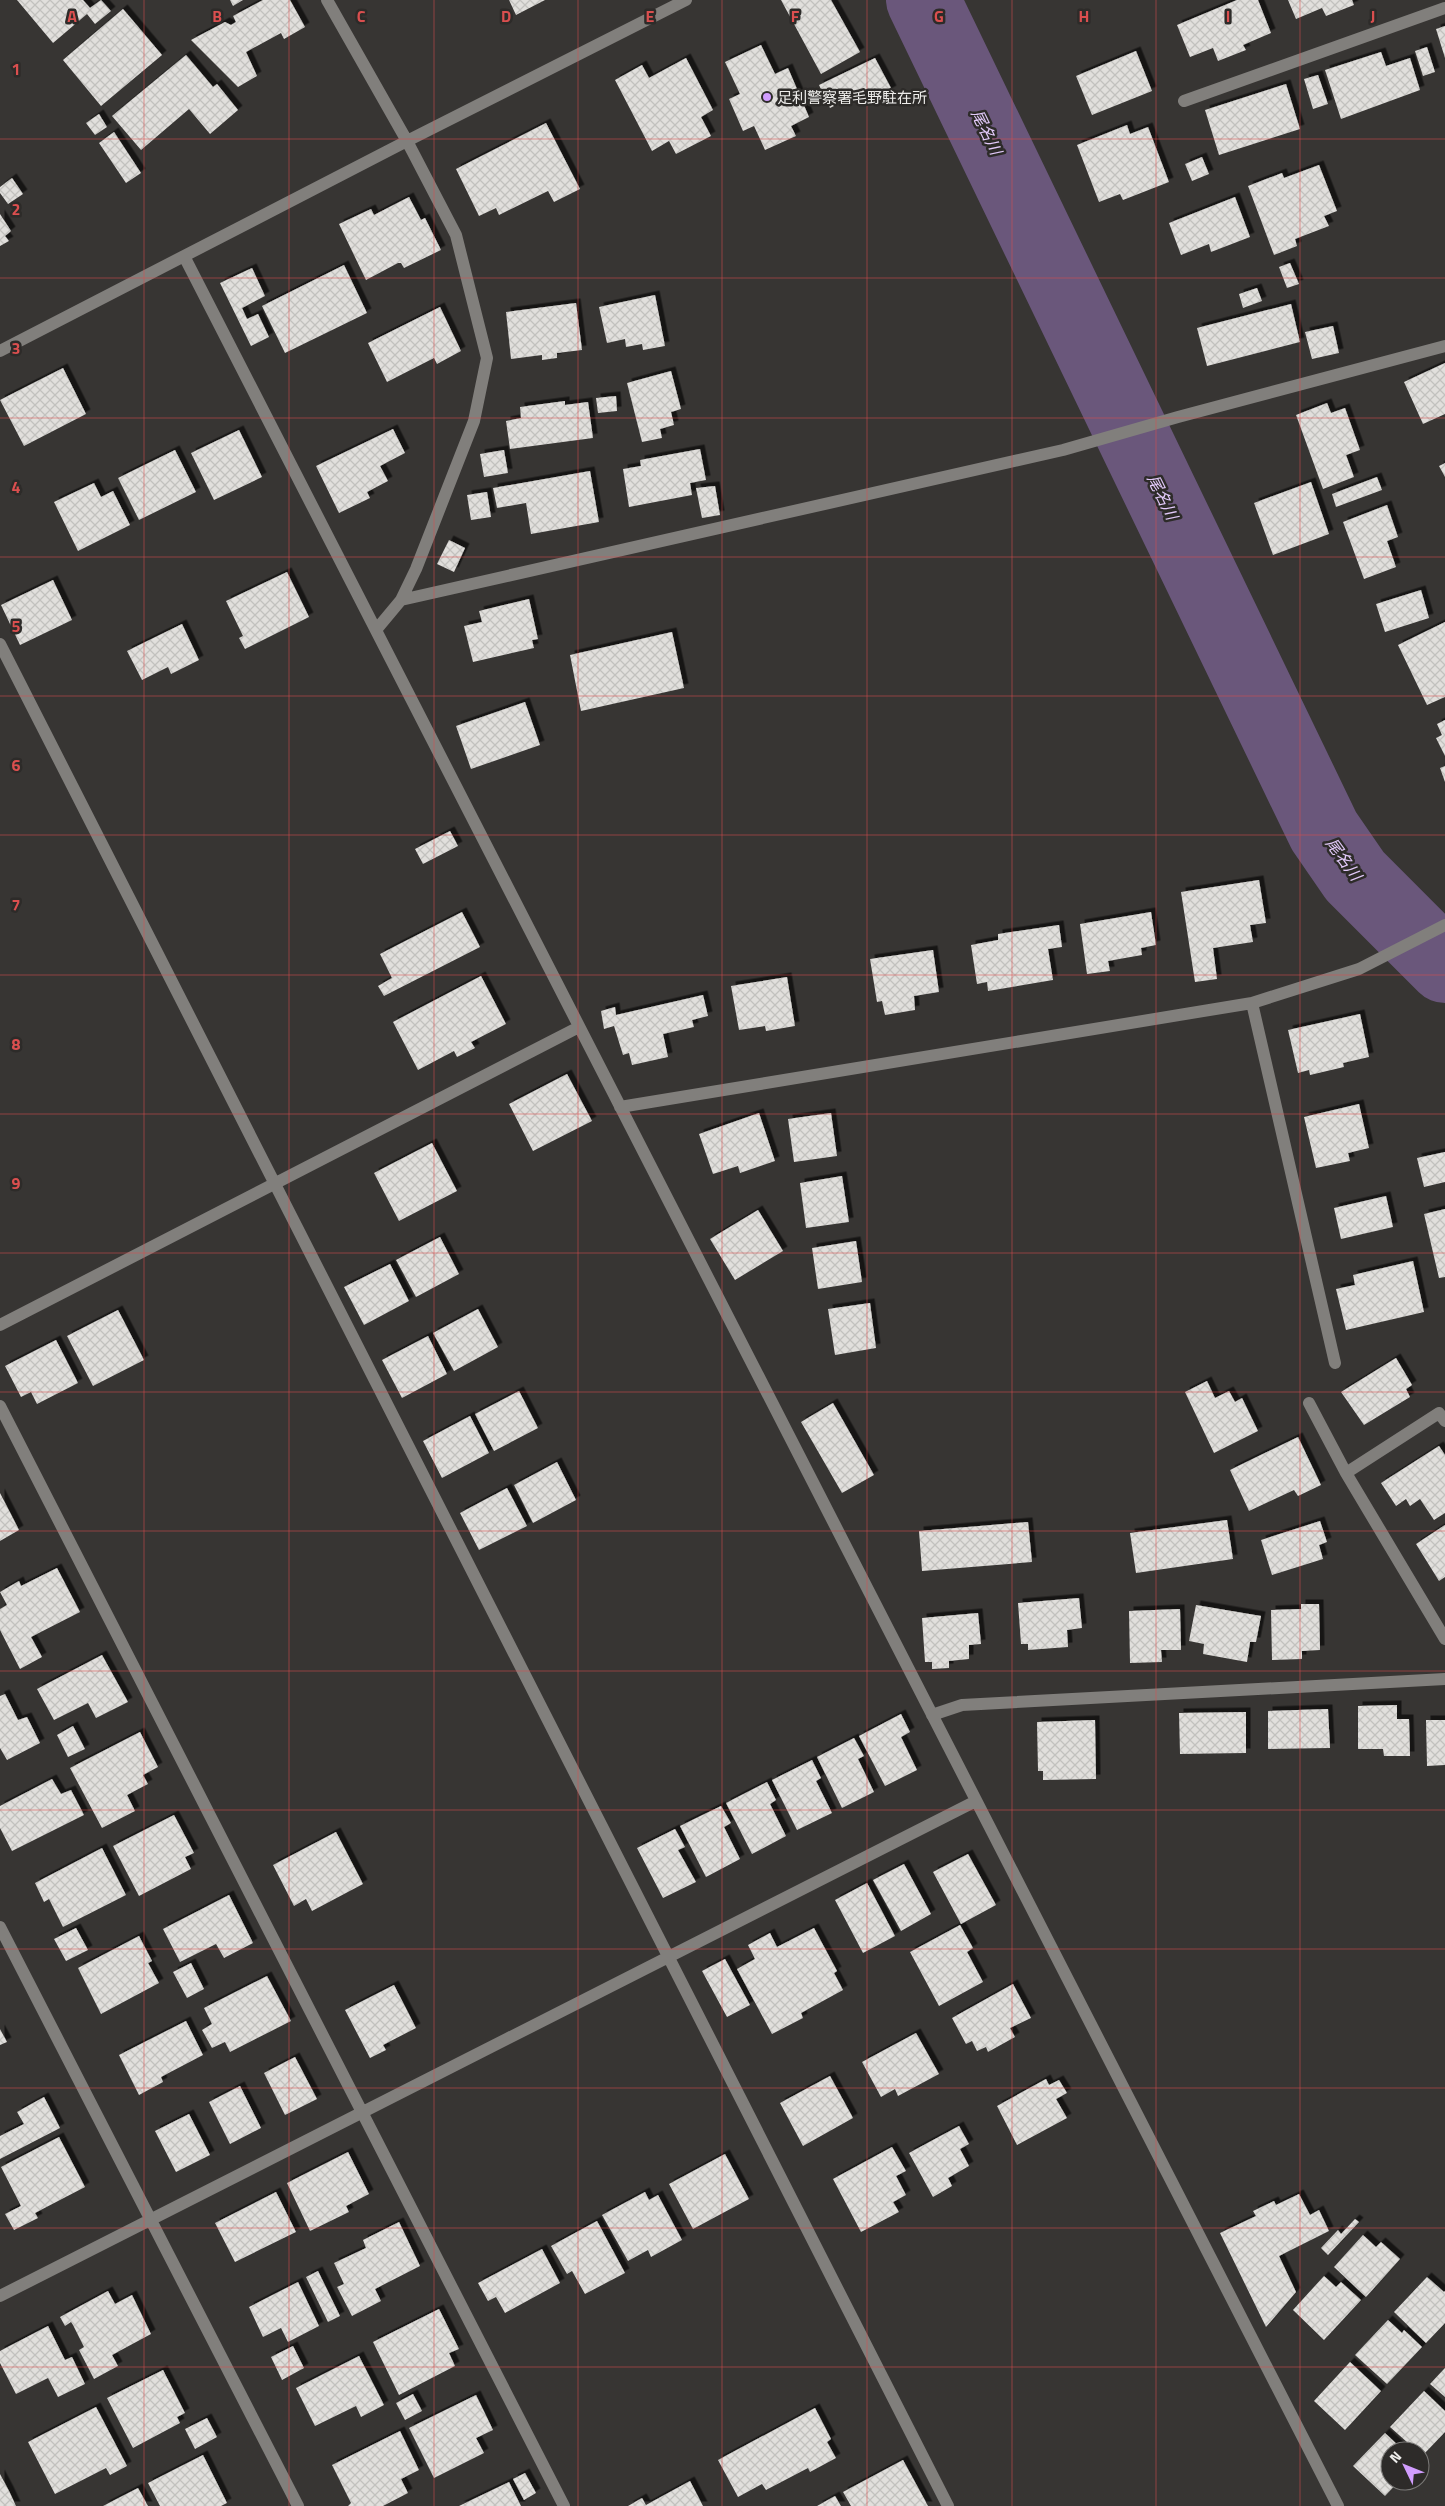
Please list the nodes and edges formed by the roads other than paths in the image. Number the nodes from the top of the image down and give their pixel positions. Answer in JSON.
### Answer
{"nodes":[{"id":1,"x":327,"y":0,"type":"edge"},
{"id":2,"x":686,"y":0,"type":"edge"},
{"id":3,"x":1445,"y":8,"type":"edge"},
{"id":4,"x":1184,"y":102,"type":"dead end"},
{"id":5,"x":407,"y":141,"type":"junction"},
{"id":6,"x":184,"y":256,"type":"junction"},
{"id":7,"x":1445,"y":346,"type":"edge"},
{"id":8,"x":0,"y":351,"type":"edge"},
{"id":9,"x":401,"y":600,"type":"junction"},
{"id":10,"x":376,"y":630,"type":"junction"},
{"id":11,"x":0,"y":644,"type":"edge"},
{"id":12,"x":1445,"y":925,"type":"edge"},
{"id":13,"x":1252,"y":1003,"type":"junction"},
{"id":14,"x":579,"y":1027,"type":"junction"},
{"id":15,"x":620,"y":1107,"type":"junction"},
{"id":16,"x":275,"y":1184,"type":"junction"},
{"id":17,"x":0,"y":1325,"type":"edge"},
{"id":18,"x":1335,"y":1363,"type":"dead end"},
{"id":19,"x":1309,"y":1403,"type":"dead end"},
{"id":20,"x":0,"y":1406,"type":"edge"},
{"id":21,"x":1445,"y":1422,"type":"edge"},
{"id":22,"x":1346,"y":1473,"type":"junction"},
{"id":23,"x":1445,"y":1639,"type":"edge"},
{"id":24,"x":1445,"y":1679,"type":"edge"},
{"id":25,"x":932,"y":1716,"type":"junction"},
{"id":26,"x":976,"y":1801,"type":"junction"},
{"id":27,"x":0,"y":1927,"type":"edge"},
{"id":28,"x":669,"y":1957,"type":"junction"},
{"id":29,"x":362,"y":2112,"type":"junction"},
{"id":30,"x":151,"y":2218,"type":"junction"},
{"id":31,"x":0,"y":2296,"type":"edge"},
{"id":32,"x":298,"y":2506,"type":"edge"},
{"id":33,"x":564,"y":2506,"type":"edge"},
{"id":34,"x":948,"y":2506,"type":"edge"},
{"id":35,"x":1338,"y":2506,"type":"edge"}],
"edges":[{"from":1,"to":5,"type":"street"},
{"from":2,"to":5,"type":"street"},
{"from":3,"to":4,"type":"street"},
{"from":5,"to":6,"type":"street"},
{"from":5,"to":9,"type":"street"},
{"from":6,"to":8,"type":"street"},
{"from":6,"to":10,"type":"street"},
{"from":7,"to":9,"type":"street"},
{"from":9,"to":10,"type":"street"},
{"from":10,"to":14,"type":"street"},
{"from":11,"to":16,"type":"street"},
{"from":12,"to":13,"type":"street"},
{"from":13,"to":15,"type":"street"},
{"from":13,"to":18,"type":"street"},
{"from":14,"to":15,"type":"street"},
{"from":14,"to":16,"type":"street"},
{"from":15,"to":25,"type":"street"},
{"from":16,"to":17,"type":"street"},
{"from":16,"to":28,"type":"street"},
{"from":19,"to":22,"type":"street"},
{"from":20,"to":29,"type":"street"},
{"from":21,"to":22,"type":"street"},
{"from":22,"to":23,"type":"street"},
{"from":24,"to":25,"type":"street"},
{"from":25,"to":26,"type":"street"},
{"from":26,"to":28,"type":"street"},
{"from":26,"to":35,"type":"street"},
{"from":27,"to":30,"type":"street"},
{"from":28,"to":29,"type":"street"},
{"from":28,"to":34,"type":"street"},
{"from":29,"to":30,"type":"street"},
{"from":29,"to":33,"type":"street"},
{"from":30,"to":31,"type":"street"},
{"from":30,"to":32,"type":"street"}]}
